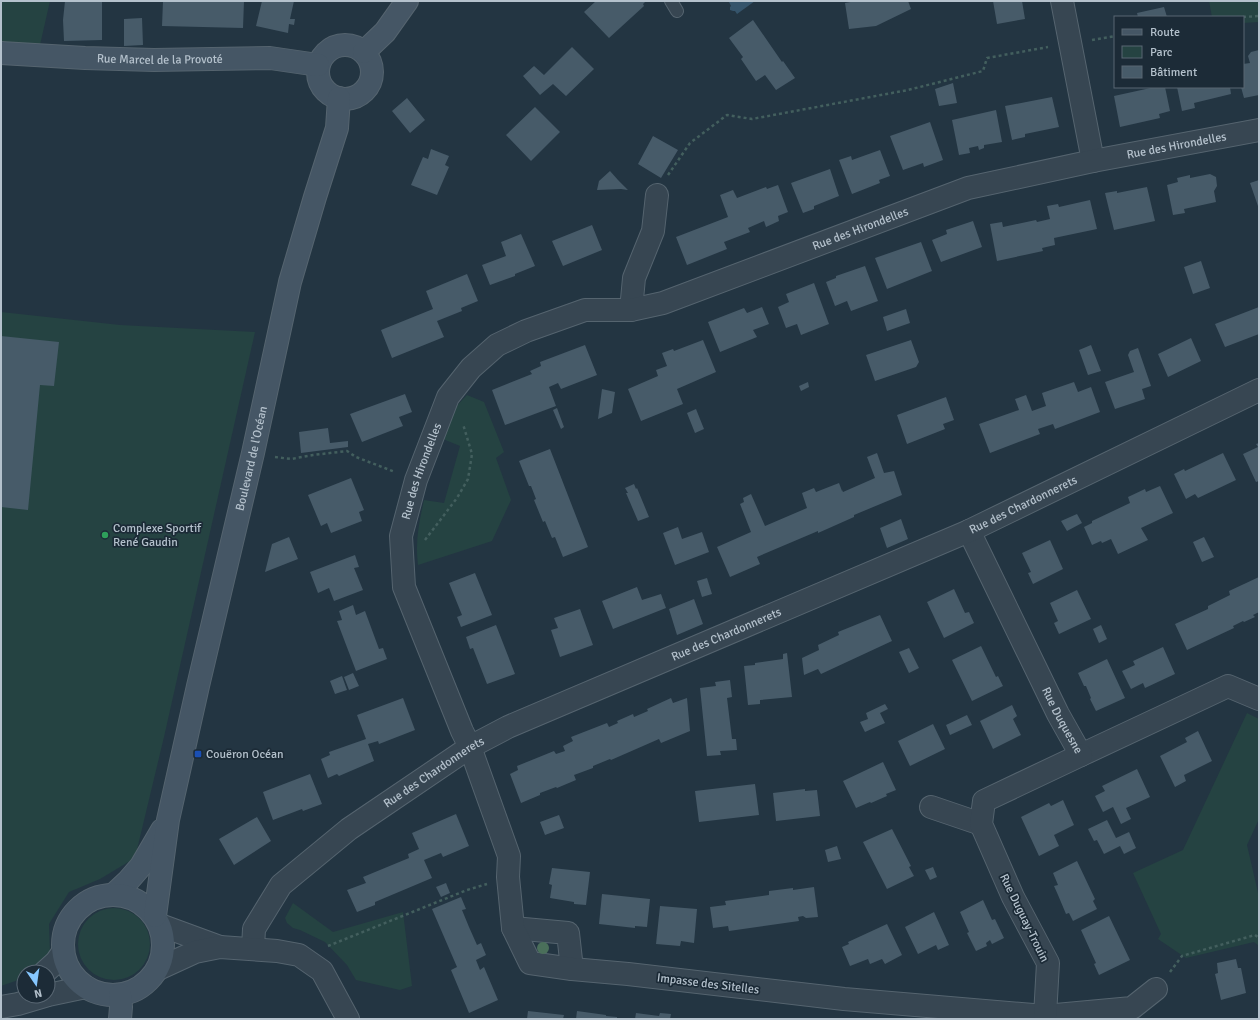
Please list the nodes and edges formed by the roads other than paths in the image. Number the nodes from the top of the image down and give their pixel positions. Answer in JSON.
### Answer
{"nodes":[{"id":1,"x":407,"y":1,"type":"edge"},
{"id":2,"x":1062,"y":1,"type":"edge"},
{"id":3,"x":364,"y":52,"type":"junction"},
{"id":4,"x":1,"y":53,"type":"edge"},
{"id":5,"x":318,"y":65,"type":"junction"},
{"id":6,"x":339,"y":98,"type":"junction"},
{"id":7,"x":1259,"y":130,"type":"edge"},
{"id":8,"x":1093,"y":161,"type":"junction"},
{"id":9,"x":657,"y":195,"type":"road end"},
{"id":10,"x":631,"y":310,"type":"junction"},
{"id":11,"x":1259,"y":390,"type":"edge"},
{"id":12,"x":969,"y":530,"type":"junction"},
{"id":13,"x":1259,"y":699,"type":"edge"},
{"id":14,"x":470,"y":747,"type":"junction"},
{"id":15,"x":1081,"y":755,"type":"junction"},
{"id":16,"x":931,"y":807,"type":"dead end"},
{"id":17,"x":168,"y":820,"type":"junction"},
{"id":18,"x":981,"y":824,"type":"junction"},
{"id":19,"x":114,"y":894,"type":"junction"},
{"id":20,"x":158,"y":921,"type":"junction"},
{"id":21,"x":513,"y":928,"type":"junction"},
{"id":22,"x":220,"y":947,"type":"junction"},
{"id":23,"x":253,"y":948,"type":"junction"},
{"id":24,"x":63,"y":952,"type":"junction"},
{"id":25,"x":54,"y":964,"type":"edge"},
{"id":26,"x":158,"y":969,"type":"junction"},
{"id":27,"x":572,"y":969,"type":"junction"},
{"id":28,"x":86,"y":987,"type":"junction"},
{"id":29,"x":1156,"y":989,"type":"road end"},
{"id":30,"x":16,"y":991,"type":"edge"},
{"id":31,"x":56,"y":994,"type":"edge"},
{"id":32,"x":120,"y":995,"type":"junction"},
{"id":33,"x":1,"y":997,"type":"edge"},
{"id":34,"x":18,"y":1004,"type":"edge"},
{"id":35,"x":1,"y":1007,"type":"edge"},
{"id":36,"x":1045,"y":1016,"type":"junction"},
{"id":37,"x":120,"y":1019,"type":"edge"},
{"id":38,"x":348,"y":1019,"type":"edge"}],
"edges":[{"from":1,"to":3,"type":"main road"},
{"from":2,"to":8,"type":"street"},
{"from":3,"to":5,"type":"main road"},
{"from":3,"to":6,"type":"main road"},
{"from":4,"to":5,"type":"main road","name":"Rue Marcel de la Provoté"},
{"from":5,"to":6,"type":"main road"},
{"from":6,"to":17,"type":"main road","name":"Boulevard de l'Océan"},
{"from":7,"to":8,"type":"street","name":"Rue des Hirondelles"},
{"from":8,"to":10,"type":"street","name":"Rue des Hirondelles"},
{"from":9,"to":10,"type":"street"},
{"from":10,"to":14,"type":"street","name":"Rue des Hirondelles"},
{"from":11,"to":12,"type":"street","name":"Rue des Chardonnerets"},
{"from":12,"to":14,"type":"street","name":"Rue des Chardonnerets"},
{"from":12,"to":15,"type":"street","name":"Rue Duquesne"},
{"from":13,"to":15,"type":"street","name":"Rue Duquesne"},
{"from":14,"to":21,"type":"street","name":"Impasse des Sitelles"},
{"from":14,"to":23,"type":"street","name":"Rue des Chardonnerets"},
{"from":15,"to":18,"type":"street"},
{"from":16,"to":18,"type":"street"},
{"from":17,"to":19,"type":"main road","name":"Boulevard de l'Océan"},
{"from":17,"to":20,"type":"main road","name":"Boulevard de l'Océan"},
{"from":18,"to":36,"type":"street","name":"Rue Duguay-Trouin"},
{"from":19,"to":20,"type":"main road"},
{"from":19,"to":24,"type":"main road"},
{"from":20,"to":22,"type":"street"},
{"from":20,"to":26,"type":"main road"},
{"from":21,"to":27,"type":"street","name":"Impasse des Sitelles"},
{"from":21,"to":27,"type":"street"},
{"from":22,"to":23,"type":"street"},
{"from":22,"to":26,"type":"street"},
{"from":23,"to":38,"type":"street"},
{"from":24,"to":25,"type":"street"},
{"from":24,"to":28,"type":"main road"},
{"from":26,"to":32,"type":"main road"},
{"from":27,"to":36,"type":"street","name":"Impasse des Sitelles"},
{"from":28,"to":31,"type":"street"},
{"from":28,"to":32,"type":"main road"},
{"from":29,"to":36,"type":"street"},
{"from":30,"to":33,"type":"street"},
{"from":32,"to":37,"type":"main road"},
{"from":34,"to":35,"type":"street"}]}
